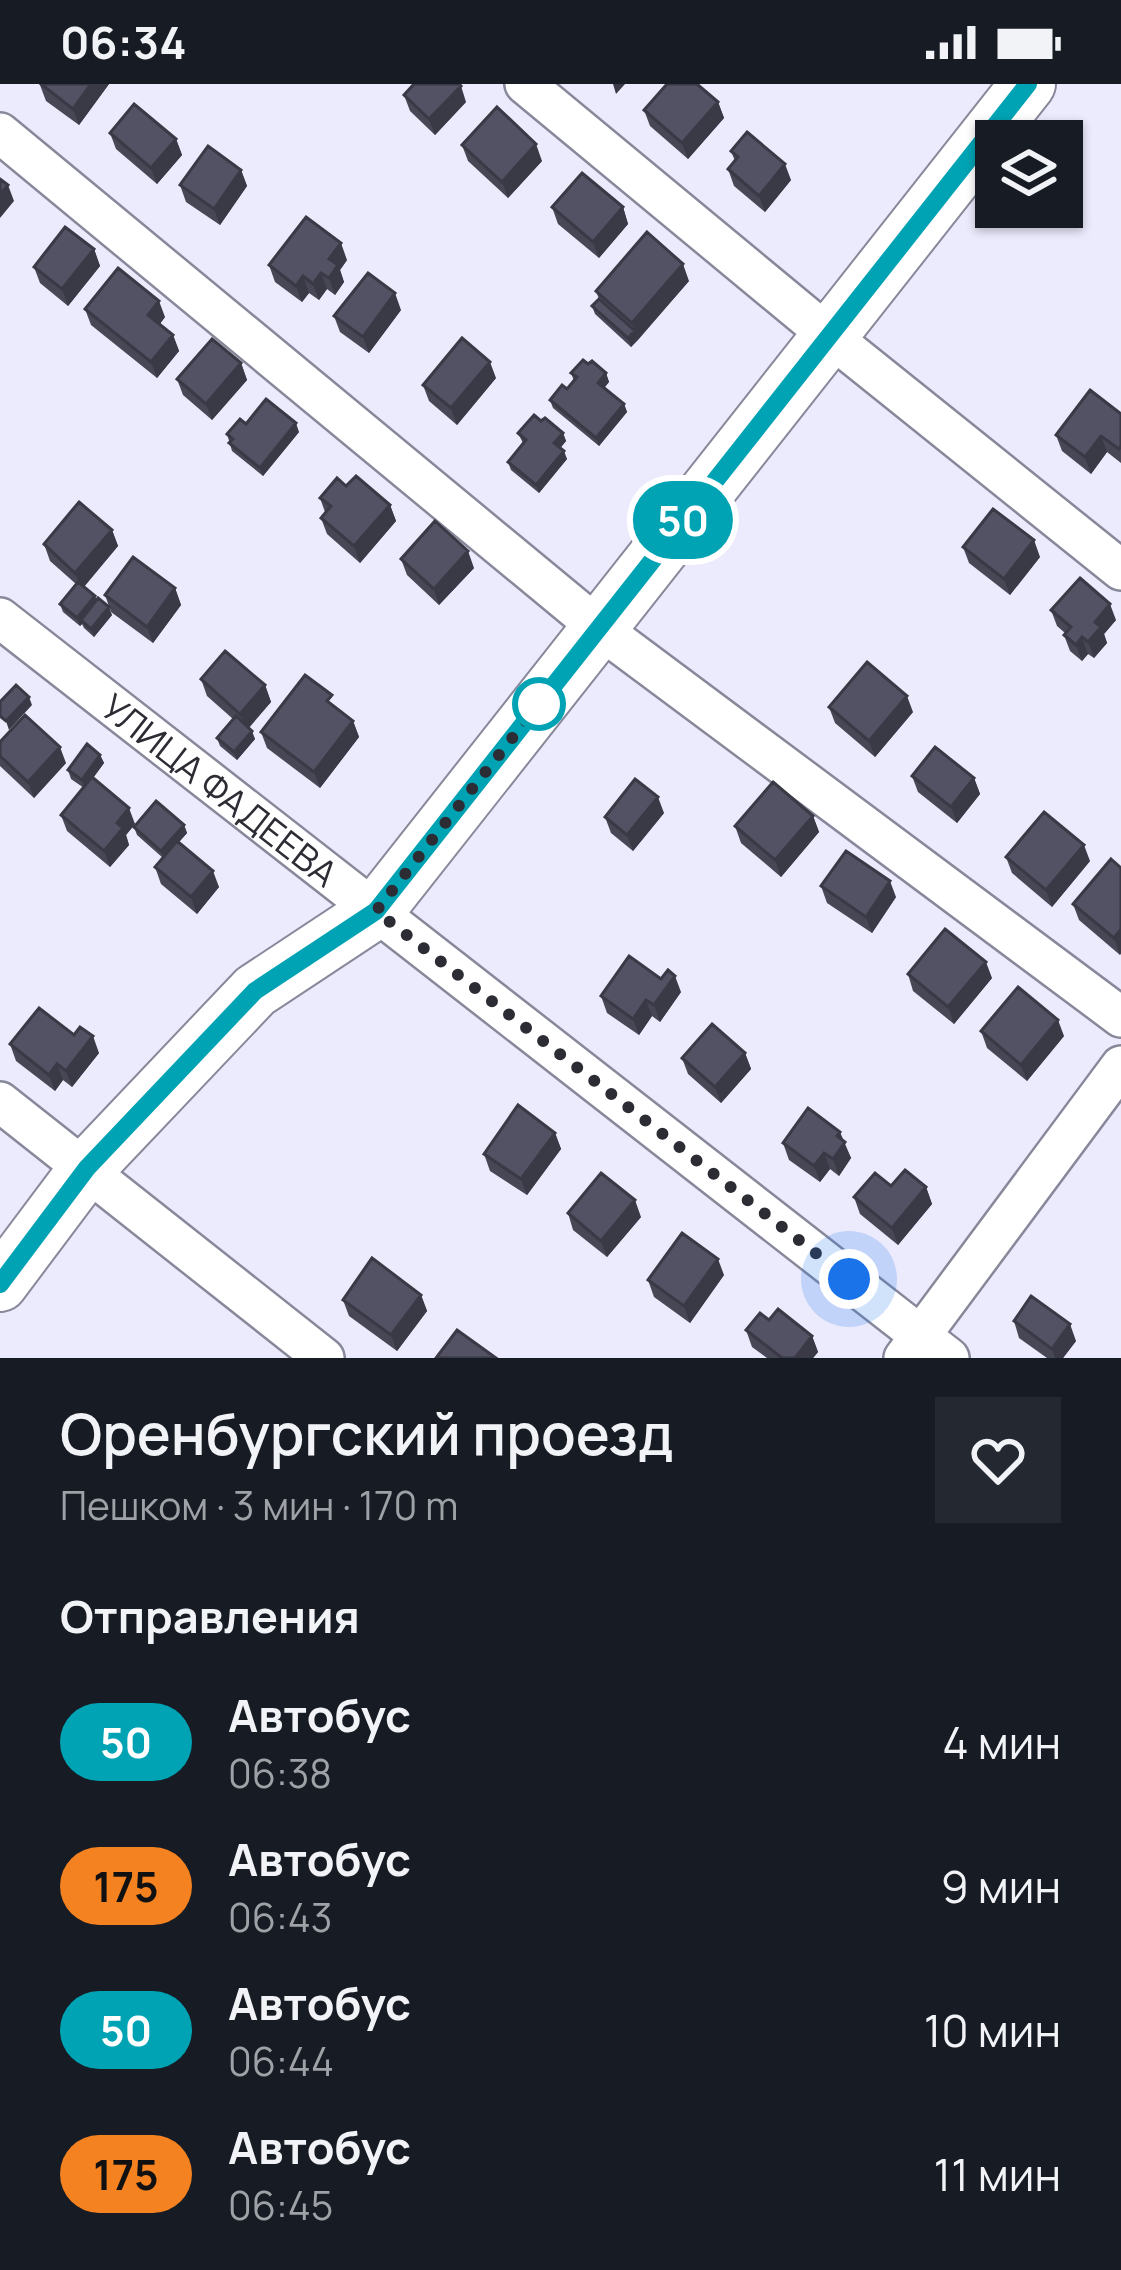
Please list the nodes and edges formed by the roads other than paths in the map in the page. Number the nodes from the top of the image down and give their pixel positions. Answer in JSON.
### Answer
{"nodes":[{"id":1,"x":525,"y":84,"type":"edge"},
{"id":2,"x":1028,"y":84,"type":"edge"},
{"id":3,"x":0,"y":133,"type":"edge"},
{"id":4,"x":827,"y":334,"type":"junction"},
{"id":5,"x":1121,"y":570,"type":"edge"},
{"id":6,"x":0,"y":618,"type":"edge"},
{"id":7,"x":599,"y":628,"type":"junction"},
{"id":8,"x":376,"y":911,"type":"junction"},
{"id":9,"x":1121,"y":1017,"type":"edge"},
{"id":10,"x":1121,"y":1066,"type":"edge"},
{"id":11,"x":0,"y":1102,"type":"edge"},
{"id":12,"x":87,"y":1168,"type":"junction"},
{"id":13,"x":0,"y":1284,"type":"edge"},
{"id":14,"x":925,"y":1351,"type":"edge"},
{"id":15,"x":324,"y":1358,"type":"edge"}],
"edges":[{"from":1,"to":4,"type":"street"},
{"from":2,"to":4,"type":"street"},
{"from":3,"to":7,"type":"street"},
{"from":4,"to":5,"type":"street"},
{"from":4,"to":7,"type":"street"},
{"from":6,"to":8,"type":"street","name":"УЛИЦА ФАДЕЕВА"},
{"from":7,"to":8,"type":"street"},
{"from":7,"to":9,"type":"street"},
{"from":8,"to":12,"type":"street"},
{"from":8,"to":14,"type":"street","name":"УЛИЦА ФАДЕЕВА"},
{"from":10,"to":14,"type":"street"},
{"from":11,"to":12,"type":"street"},
{"from":12,"to":13,"type":"street"},
{"from":12,"to":15,"type":"street"}]}
